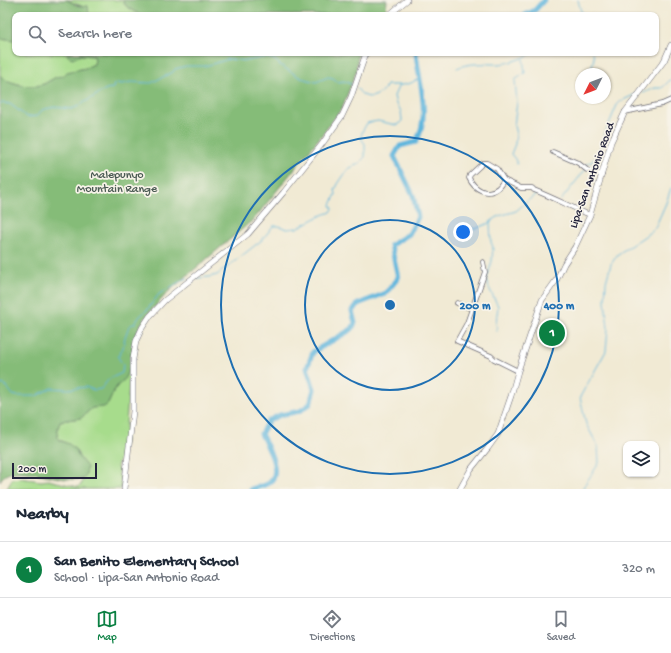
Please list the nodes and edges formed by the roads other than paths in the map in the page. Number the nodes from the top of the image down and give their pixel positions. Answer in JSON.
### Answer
{"nodes":[{"id":1,"x":407,"y":0,"type":"edge"},
{"id":2,"x":393,"y":12,"type":"edge"},
{"id":3,"x":671,"y":45,"type":"edge"},
{"id":4,"x":365,"y":56,"type":"edge"},
{"id":5,"x":671,"y":100,"type":"edge"},
{"id":6,"x":625,"y":112,"type":"junction"},
{"id":7,"x":553,"y":152,"type":"dead end"},
{"id":8,"x":602,"y":174,"type":"junction"},
{"id":9,"x":504,"y":180,"type":"junction"},
{"id":10,"x":590,"y":216,"type":"junction"},
{"id":11,"x":482,"y":262,"type":"dead end"},
{"id":12,"x":457,"y":303,"type":"dead end"},
{"id":13,"x":472,"y":309,"type":"junction"},
{"id":14,"x":518,"y":371,"type":"junction"},
{"id":15,"x":124,"y":489,"type":"edge"},
{"id":16,"x":460,"y":489,"type":"edge"}],
"edges":[{"from":1,"to":2,"type":"main road"},
{"from":3,"to":6,"type":"main road","name":"Lipa-San Antonio Road"},
{"from":4,"to":15,"type":"main road"},
{"from":5,"to":6,"type":"street"},
{"from":6,"to":8,"type":"main road","name":"Lipa-San Antonio Road"},
{"from":7,"to":8,"type":"street"},
{"from":8,"to":10,"type":"main road","name":"Lipa-San Antonio Road"},
{"from":9,"to":9,"type":"street"},
{"from":9,"to":10,"type":"street"},
{"from":10,"to":14,"type":"main road","name":"Lipa-San Antonio Road"},
{"from":11,"to":13,"type":"street"},
{"from":12,"to":13,"type":"street"},
{"from":13,"to":14,"type":"street"},
{"from":14,"to":16,"type":"main road","name":"Lipa-San Antonio Road"}]}
